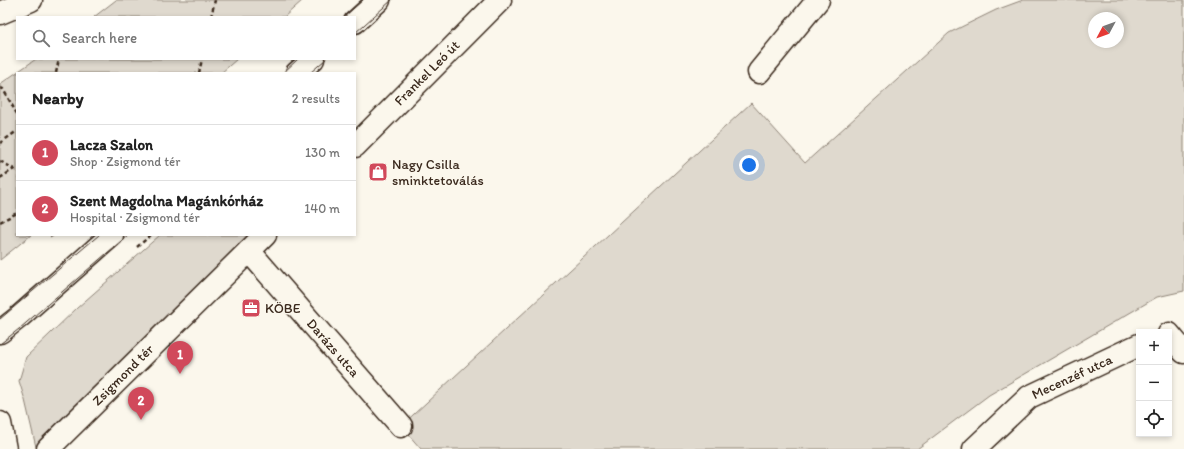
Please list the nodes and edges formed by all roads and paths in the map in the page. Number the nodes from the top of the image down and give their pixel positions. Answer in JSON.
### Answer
{"nodes":[{"id":1,"x":12,"y":0,"type":"edge"},
{"id":2,"x":31,"y":0,"type":"edge"},
{"id":3,"x":215,"y":0,"type":"edge"},
{"id":4,"x":379,"y":0,"type":"edge"},
{"id":5,"x":500,"y":0,"type":"edge"},
{"id":6,"x":818,"y":0,"type":"edge"},
{"id":7,"x":0,"y":13,"type":"edge"},
{"id":8,"x":211,"y":16,"type":"edge"},
{"id":9,"x":356,"y":21,"type":"edge"},
{"id":10,"x":59,"y":60,"type":"edge"},
{"id":11,"x":202,"y":60,"type":"edge"},
{"id":12,"x":312,"y":60,"type":"edge"},
{"id":13,"x":56,"y":72,"type":"edge"},
{"id":14,"x":199,"y":72,"type":"edge"},
{"id":15,"x":298,"y":72,"type":"edge"},
{"id":16,"x":759,"y":72,"type":"dead end"},
{"id":17,"x":0,"y":88,"type":"edge"},
{"id":18,"x":16,"y":112,"type":"edge"},
{"id":19,"x":16,"y":132,"type":"edge"},
{"id":20,"x":0,"y":143,"type":"edge"},
{"id":21,"x":356,"y":145,"type":"edge"},
{"id":22,"x":0,"y":161,"type":"edge"},
{"id":23,"x":14,"y":169,"type":"junction"},
{"id":24,"x":16,"y":172,"type":"edge"},
{"id":25,"x":0,"y":178,"type":"edge"},
{"id":26,"x":16,"y":214,"type":"edge"},
{"id":27,"x":0,"y":222,"type":"edge"},
{"id":28,"x":111,"y":236,"type":"edge"},
{"id":29,"x":264,"y":236,"type":"edge"},
{"id":30,"x":249,"y":251,"type":"junction"},
{"id":31,"x":1184,"y":325,"type":"edge"},
{"id":32,"x":1172,"y":331,"type":"edge"},
{"id":33,"x":0,"y":332,"type":"edge"},
{"id":34,"x":1172,"y":337,"type":"edge"},
{"id":35,"x":1136,"y":347,"type":"edge"},
{"id":36,"x":1184,"y":352,"type":"edge"},
{"id":37,"x":0,"y":423,"type":"edge"},
{"id":38,"x":401,"y":426,"type":"dead end"},
{"id":39,"x":5,"y":449,"type":"edge"},
{"id":40,"x":48,"y":449,"type":"edge"},
{"id":41,"x":974,"y":449,"type":"edge"}],
"edges":[{"from":1,"to":7,"type":"street"},
{"from":2,"to":7,"type":"street"},
{"from":3,"to":8,"type":"path"},
{"from":4,"to":9,"type":"street"},
{"from":5,"to":21,"type":"street","name":"Frankel Leó út"},
{"from":6,"to":16,"type":"street"},
{"from":10,"to":13,"type":"path"},
{"from":11,"to":14,"type":"path"},
{"from":12,"to":15,"type":"street"},
{"from":17,"to":18,"type":"path"},
{"from":19,"to":20,"type":"path"},
{"from":22,"to":23,"type":"path"},
{"from":23,"to":24,"type":"path"},
{"from":23,"to":25,"type":"path"},
{"from":26,"to":27,"type":"path"},
{"from":28,"to":33,"type":"street"},
{"from":29,"to":30,"type":"street"},
{"from":30,"to":38,"type":"street","name":"Darázs utca"},
{"from":30,"to":40,"type":"street","name":"Zsigmond tér"},
{"from":31,"to":32,"type":"street"},
{"from":34,"to":36,"type":"street"},
{"from":35,"to":41,"type":"street","name":"Mecenzéf utca"},
{"from":37,"to":39,"type":"street"}]}
